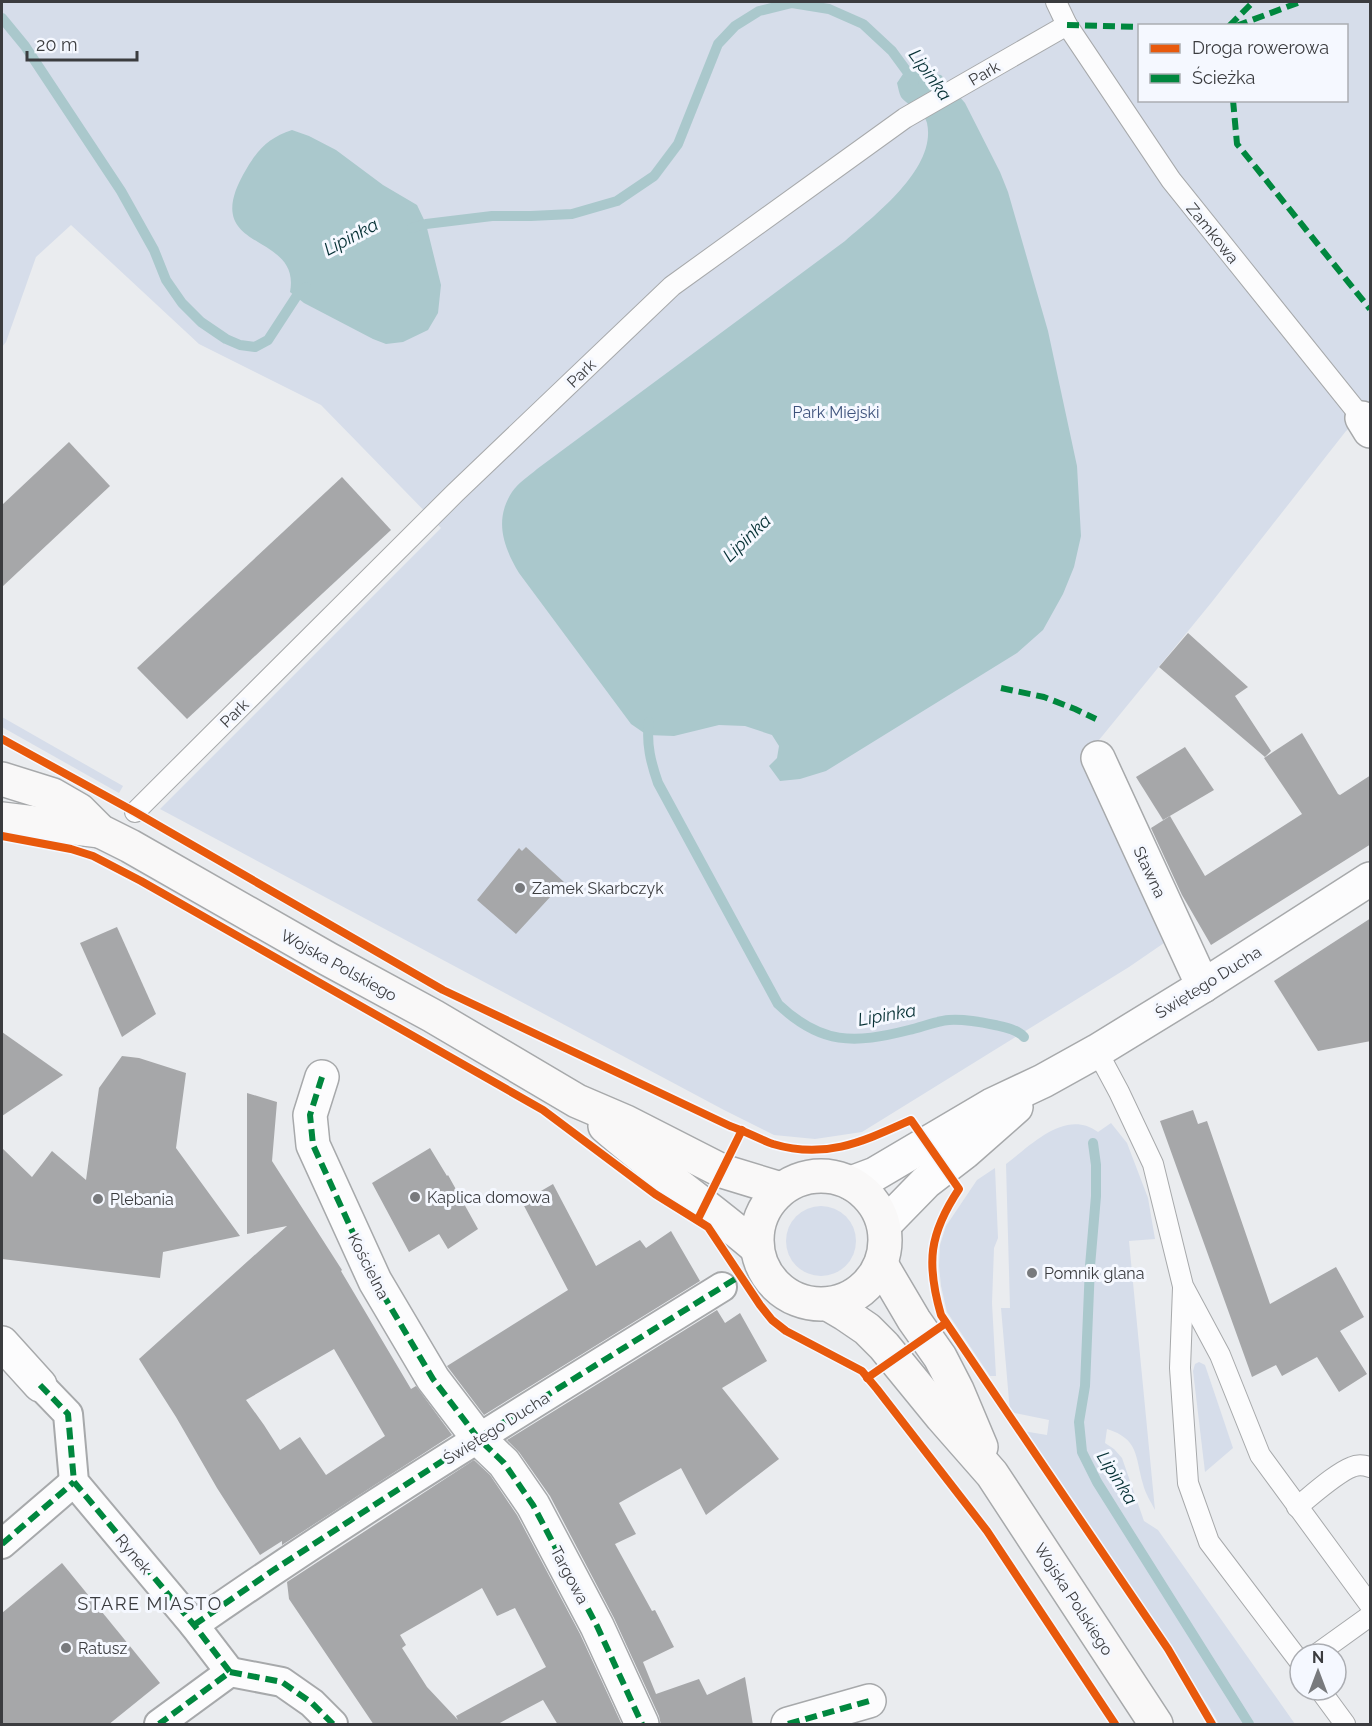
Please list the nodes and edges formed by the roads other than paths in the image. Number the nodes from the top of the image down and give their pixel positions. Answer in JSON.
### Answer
{"nodes":[{"id":1,"x":1056,"y":2,"type":"edge"},
{"id":2,"x":1067,"y":25,"type":"junction"},
{"id":3,"x":1366,"y":425,"type":"edge"},
{"id":4,"x":1098,"y":758,"type":"dead end"},
{"id":5,"x":2,"y":779,"type":"edge"},
{"id":6,"x":135,"y":812,"type":"dead end"},
{"id":7,"x":2,"y":819,"type":"edge"},
{"id":8,"x":100,"y":831,"type":"junction"},
{"id":9,"x":1371,"y":879,"type":"edge"},
{"id":10,"x":1203,"y":986,"type":"junction"},
{"id":11,"x":1097,"y":1051,"type":"junction"},
{"id":12,"x":322,"y":1077,"type":"dead end"},
{"id":13,"x":1043,"y":1082,"type":"junction"},
{"id":14,"x":577,"y":1101,"type":"junction"},
{"id":15,"x":851,"y":1183,"type":"junction"},
{"id":16,"x":781,"y":1189,"type":"junction"},
{"id":17,"x":884,"y":1226,"type":"junction"},
{"id":18,"x":757,"y":1248,"type":"junction"},
{"id":19,"x":881,"y":1264,"type":"junction"},
{"id":20,"x":1183,"y":1286,"type":"junction"},
{"id":21,"x":722,"y":1287,"type":"dead end"},
{"id":22,"x":828,"y":1304,"type":"junction"},
{"id":23,"x":2,"y":1343,"type":"edge"},
{"id":24,"x":40,"y":1385,"type":"joint"},
{"id":25,"x":478,"y":1438,"type":"junction"},
{"id":26,"x":1371,"y":1467,"type":"edge"},
{"id":27,"x":992,"y":1474,"type":"junction"},
{"id":28,"x":74,"y":1482,"type":"junction"},
{"id":29,"x":1297,"y":1507,"type":"junction"},
{"id":30,"x":2,"y":1544,"type":"edge"},
{"id":31,"x":1371,"y":1605,"type":"edge"},
{"id":32,"x":1371,"y":1616,"type":"edge"},
{"id":33,"x":195,"y":1625,"type":"junction"},
{"id":34,"x":1334,"y":1642,"type":"edge"},
{"id":35,"x":1288,"y":1646,"type":"edge"},
{"id":36,"x":230,"y":1672,"type":"junction"},
{"id":37,"x":869,"y":1701,"type":"dead end"},
{"id":38,"x":1329,"y":1702,"type":"edge"},
{"id":39,"x":159,"y":1725,"type":"edge"},
{"id":40,"x":333,"y":1725,"type":"edge"},
{"id":41,"x":642,"y":1725,"type":"edge"},
{"id":42,"x":788,"y":1725,"type":"edge"},
{"id":43,"x":1156,"y":1725,"type":"edge"},
{"id":44,"x":1345,"y":1725,"type":"edge"}],
"edges":[{"from":1,"to":2,"type":"lane"},
{"from":2,"to":3,"type":"lane","name":"Zamkowa"},
{"from":2,"to":6,"type":"lane","name":"Park"},
{"from":4,"to":10,"type":"street","name":"Stawna"},
{"from":5,"to":8,"type":"main road","name":"Wojska Polskiego"},
{"from":7,"to":8,"type":"main road","name":"Wojska Polskiego"},
{"from":8,"to":14,"type":"main road","name":"Wojska Polskiego"},
{"from":9,"to":10,"type":"street","name":"Świętego Ducha"},
{"from":10,"to":11,"type":"street","name":"Świętego Ducha"},
{"from":11,"to":13,"type":"street","name":"Świętego Ducha"},
{"from":11,"to":20,"type":"lane"},
{"from":12,"to":25,"type":"street","name":"Kościelna"},
{"from":13,"to":15,"type":"street","name":"Świętego Ducha"},
{"from":13,"to":17,"type":"street","name":"Świętego Ducha"},
{"from":14,"to":16,"type":"main road","name":"Wojska Polskiego"},
{"from":14,"to":18,"type":"main road","name":"Wojska Polskiego"},
{"from":15,"to":16,"type":"main road"},
{"from":15,"to":17,"type":"main road"},
{"from":16,"to":18,"type":"main road"},
{"from":17,"to":19,"type":"main road"},
{"from":18,"to":22,"type":"main road"},
{"from":19,"to":22,"type":"main road"},
{"from":19,"to":27,"type":"main road","name":"Wojska Polskiego"},
{"from":20,"to":29,"type":"lane"},
{"from":20,"to":35,"type":"lane"},
{"from":21,"to":25,"type":"street","name":"Świętego Ducha"},
{"from":22,"to":27,"type":"main road","name":"Wojska Polskiego"},
{"from":23,"to":24,"type":"street"},
{"from":24,"to":28,"type":"street"},
{"from":25,"to":33,"type":"street","name":"Świętego Ducha"},
{"from":25,"to":41,"type":"street","name":"Targowa"},
{"from":26,"to":29,"type":"lane"},
{"from":27,"to":43,"type":"main road","name":"Wojska Polskiego"},
{"from":28,"to":30,"type":"street"},
{"from":28,"to":33,"type":"street","name":"Rynek"},
{"from":29,"to":31,"type":"lane"},
{"from":32,"to":34,"type":"lane"},
{"from":33,"to":36,"type":"street","name":"Rynek"},
{"from":36,"to":39,"type":"street"},
{"from":36,"to":40,"type":"street"},
{"from":37,"to":42,"type":"street"},
{"from":38,"to":44,"type":"lane"}]}
